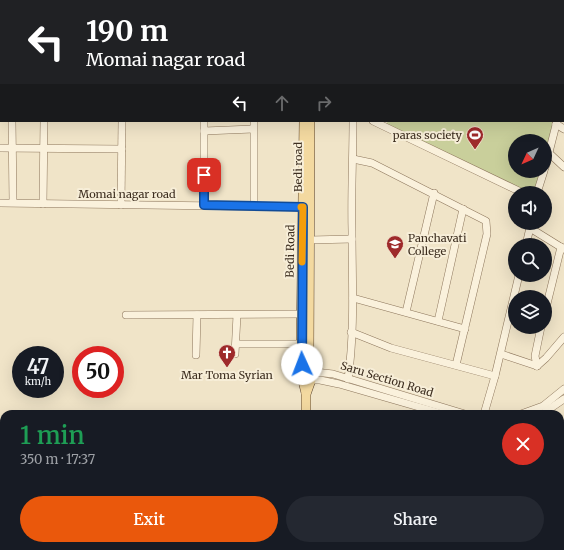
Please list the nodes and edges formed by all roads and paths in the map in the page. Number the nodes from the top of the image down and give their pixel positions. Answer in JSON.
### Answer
{"nodes":[{"id":1,"x":32,"y":0,"type":"edge"},
{"id":2,"x":44,"y":0,"type":"edge"},
{"id":3,"x":12,"y":122,"type":"edge"},
{"id":4,"x":44,"y":122,"type":"edge"},
{"id":5,"x":122,"y":122,"type":"edge"},
{"id":6,"x":204,"y":122,"type":"edge"},
{"id":7,"x":254,"y":122,"type":"edge"},
{"id":8,"x":304,"y":122,"type":"edge"},
{"id":9,"x":310,"y":122,"type":"edge"},
{"id":10,"x":353,"y":122,"type":"edge"},
{"id":11,"x":379,"y":122,"type":"edge"},
{"id":12,"x":557,"y":122,"type":"edge"},
{"id":13,"x":564,"y":129,"type":"edge"},
{"id":14,"x":254,"y":130,"type":"junction"},
{"id":15,"x":204,"y":131,"type":"junction"},
{"id":16,"x":552,"y":141,"type":"edge"},
{"id":17,"x":44,"y":147,"type":"junction"},
{"id":18,"x":0,"y":148,"type":"edge"},
{"id":19,"x":12,"y":148,"type":"junction"},
{"id":20,"x":122,"y":149,"type":"junction"},
{"id":21,"x":552,"y":156,"type":"edge"},
{"id":22,"x":353,"y":159,"type":"junction"},
{"id":23,"x":564,"y":167,"type":"edge"},
{"id":24,"x":509,"y":186,"type":"edge"},
{"id":25,"x":434,"y":193,"type":"junction"},
{"id":26,"x":13,"y":202,"type":"junction"},
{"id":27,"x":0,"y":203,"type":"edge"},
{"id":28,"x":43,"y":204,"type":"junction"},
{"id":29,"x":121,"y":205,"type":"junction"},
{"id":30,"x":204,"y":205,"type":"junction"},
{"id":31,"x":254,"y":206,"type":"junction"},
{"id":32,"x":303,"y":207,"type":"junction"},
{"id":33,"x":463,"y":209,"type":"junction"},
{"id":34,"x":537,"y":230,"type":"edge"},
{"id":35,"x":352,"y":239,"type":"junction"},
{"id":36,"x":310,"y":240,"type":"junction"},
{"id":37,"x":562,"y":248,"type":"edge"},
{"id":38,"x":517,"y":282,"type":"edge"},
{"id":39,"x":551,"y":290,"type":"edge"},
{"id":40,"x":353,"y":298,"type":"junction"},
{"id":41,"x":406,"y":312,"type":"junction"},
{"id":42,"x":301,"y":314,"type":"junction"},
{"id":43,"x":126,"y":315,"type":"dead end"},
{"id":44,"x":197,"y":315,"type":"junction"},
{"id":45,"x":237,"y":315,"type":"junction"},
{"id":46,"x":438,"y":321,"type":"junction"},
{"id":47,"x":465,"y":328,"type":"junction"},
{"id":48,"x":351,"y":332,"type":"junction"},
{"id":49,"x":540,"y":334,"type":"edge"},
{"id":50,"x":564,"y":337,"type":"edge"},
{"id":51,"x":236,"y":344,"type":"junction"},
{"id":52,"x":301,"y":344,"type":"junction"},
{"id":53,"x":235,"y":354,"type":"dead end"},
{"id":54,"x":501,"y":354,"type":"junction"},
{"id":55,"x":196,"y":355,"type":"dead end"},
{"id":56,"x":456,"y":365,"type":"junction"},
{"id":57,"x":537,"y":366,"type":"junction"},
{"id":58,"x":306,"y":376,"type":"junction"},
{"id":59,"x":495,"y":376,"type":"junction"},
{"id":60,"x":348,"y":379,"type":"junction"},
{"id":61,"x":564,"y":389,"type":"edge"},
{"id":62,"x":564,"y":399,"type":"edge"},
{"id":63,"x":306,"y":410,"type":"edge"},
{"id":64,"x":429,"y":410,"type":"edge"},
{"id":65,"x":452,"y":410,"type":"edge"},
{"id":66,"x":485,"y":410,"type":"edge"},
{"id":67,"x":532,"y":410,"type":"edge"},
{"id":68,"x":548,"y":410,"type":"edge"}],
"edges":[{"from":1,"to":2,"type":"street"},
{"from":3,"to":19,"type":"street"},
{"from":4,"to":17,"type":"street"},
{"from":5,"to":20,"type":"street"},
{"from":6,"to":15,"type":"street"},
{"from":7,"to":14,"type":"street"},
{"from":8,"to":32,"type":"main road","name":"Bedi Road"},
{"from":9,"to":36,"type":"main road","name":"Bedi road"},
{"from":10,"to":22,"type":"street"},
{"from":11,"to":24,"type":"street"},
{"from":12,"to":13,"type":"street"},
{"from":12,"to":16,"type":"street"},
{"from":14,"to":15,"type":"street"},
{"from":14,"to":31,"type":"street"},
{"from":15,"to":30,"type":"street"},
{"from":17,"to":19,"type":"street"},
{"from":17,"to":20,"type":"street"},
{"from":17,"to":28,"type":"street"},
{"from":18,"to":19,"type":"street"},
{"from":19,"to":26,"type":"street"},
{"from":20,"to":29,"type":"street"},
{"from":21,"to":23,"type":"street"},
{"from":22,"to":25,"type":"street"},
{"from":22,"to":35,"type":"street"},
{"from":25,"to":33,"type":"street"},
{"from":25,"to":41,"type":"street"},
{"from":26,"to":27,"type":"street","name":"Momai nagar road"},
{"from":26,"to":28,"type":"street","name":"Momai nagar road"},
{"from":28,"to":29,"type":"street","name":"Momai nagar road"},
{"from":29,"to":30,"type":"street","name":"Momai nagar road"},
{"from":30,"to":31,"type":"street","name":"Momai nagar road"},
{"from":31,"to":32,"type":"street","name":"Momai nagar road"},
{"from":32,"to":42,"type":"main road","name":"Bedi Road"},
{"from":33,"to":46,"type":"street"},
{"from":33,"to":47,"type":"street"},
{"from":34,"to":37,"type":"street"},
{"from":35,"to":36,"type":"street"},
{"from":35,"to":40,"type":"street"},
{"from":36,"to":58,"type":"main road","name":"Bedi road"},
{"from":37,"to":39,"type":"street"},
{"from":38,"to":54,"type":"street"},
{"from":40,"to":41,"type":"street"},
{"from":40,"to":48,"type":"street"},
{"from":41,"to":46,"type":"street"},
{"from":42,"to":45,"type":"street"},
{"from":42,"to":52,"type":"main road","name":"Bedi Road"},
{"from":43,"to":44,"type":"street"},
{"from":44,"to":45,"type":"street"},
{"from":44,"to":55,"type":"street"},
{"from":45,"to":51,"type":"street"},
{"from":46,"to":47,"type":"street"},
{"from":47,"to":56,"type":"street"},
{"from":48,"to":56,"type":"street"},
{"from":48,"to":60,"type":"street"},
{"from":49,"to":57,"type":"street"},
{"from":50,"to":57,"type":"street"},
{"from":51,"to":52,"type":"street"},
{"from":51,"to":53,"type":"street"},
{"from":52,"to":58,"type":"main road","name":"Bedi Road"},
{"from":54,"to":57,"type":"street"},
{"from":54,"to":59,"type":"street"},
{"from":56,"to":59,"type":"street"},
{"from":58,"to":60,"type":"street","name":"Saru Section Road"},
{"from":58,"to":63,"type":"main road","name":"Bedi Road"},
{"from":58,"to":64,"type":"street","name":"Saru Section Road"},
{"from":59,"to":66,"type":"street"},
{"from":60,"to":65,"type":"street","name":"Saru Section Road"},
{"from":61,"to":67,"type":"street"},
{"from":62,"to":68,"type":"street"}]}
